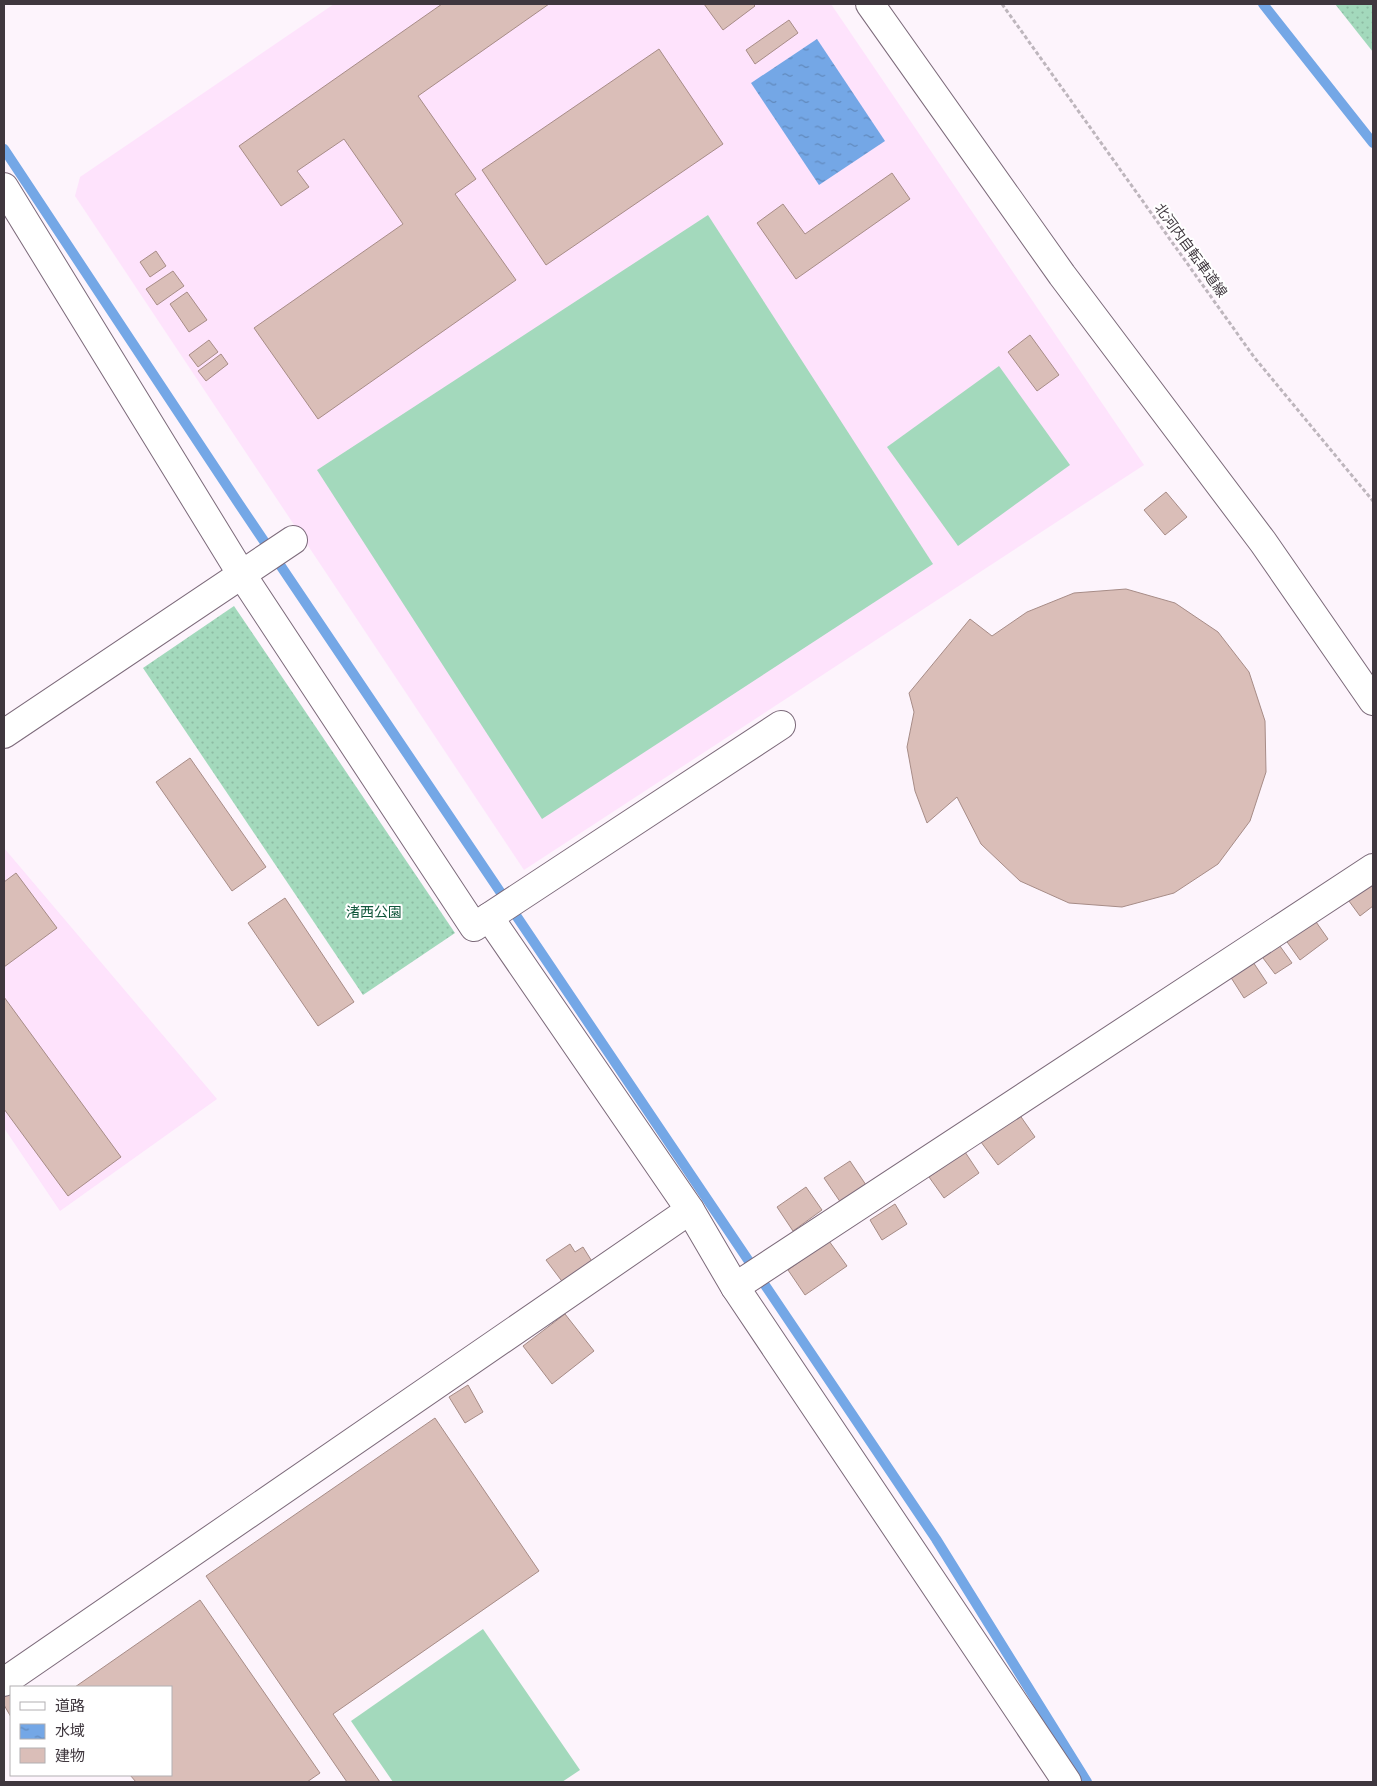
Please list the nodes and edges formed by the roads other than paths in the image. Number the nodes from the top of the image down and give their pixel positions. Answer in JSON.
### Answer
{"nodes":[{"id":1,"x":870,"y":4,"type":"edge"},
{"id":2,"x":4,"y":188,"type":"edge"},
{"id":3,"x":293,"y":540,"type":"dead end"},
{"id":4,"x":250,"y":570,"type":"junction"},
{"id":5,"x":1373,"y":701,"type":"edge"},
{"id":6,"x":781,"y":725,"type":"dead end"},
{"id":7,"x":4,"y":734,"type":"edge"},
{"id":8,"x":1373,"y":868,"type":"edge"},
{"id":9,"x":490,"y":917,"type":"junction"},
{"id":10,"x":690,"y":1210,"type":"junction"},
{"id":11,"x":735,"y":1287,"type":"junction"},
{"id":12,"x":4,"y":1682,"type":"edge"},
{"id":13,"x":1067,"y":1782,"type":"edge"}],
"edges":[{"from":1,"to":5,"type":"street"},
{"from":2,"to":4,"type":"street"},
{"from":3,"to":4,"type":"street"},
{"from":4,"to":7,"type":"street"},
{"from":4,"to":9,"type":"street"},
{"from":6,"to":9,"type":"street"},
{"from":8,"to":11,"type":"street"},
{"from":9,"to":10,"type":"street"},
{"from":10,"to":11,"type":"street"},
{"from":10,"to":12,"type":"street"},
{"from":11,"to":13,"type":"street"}]}
